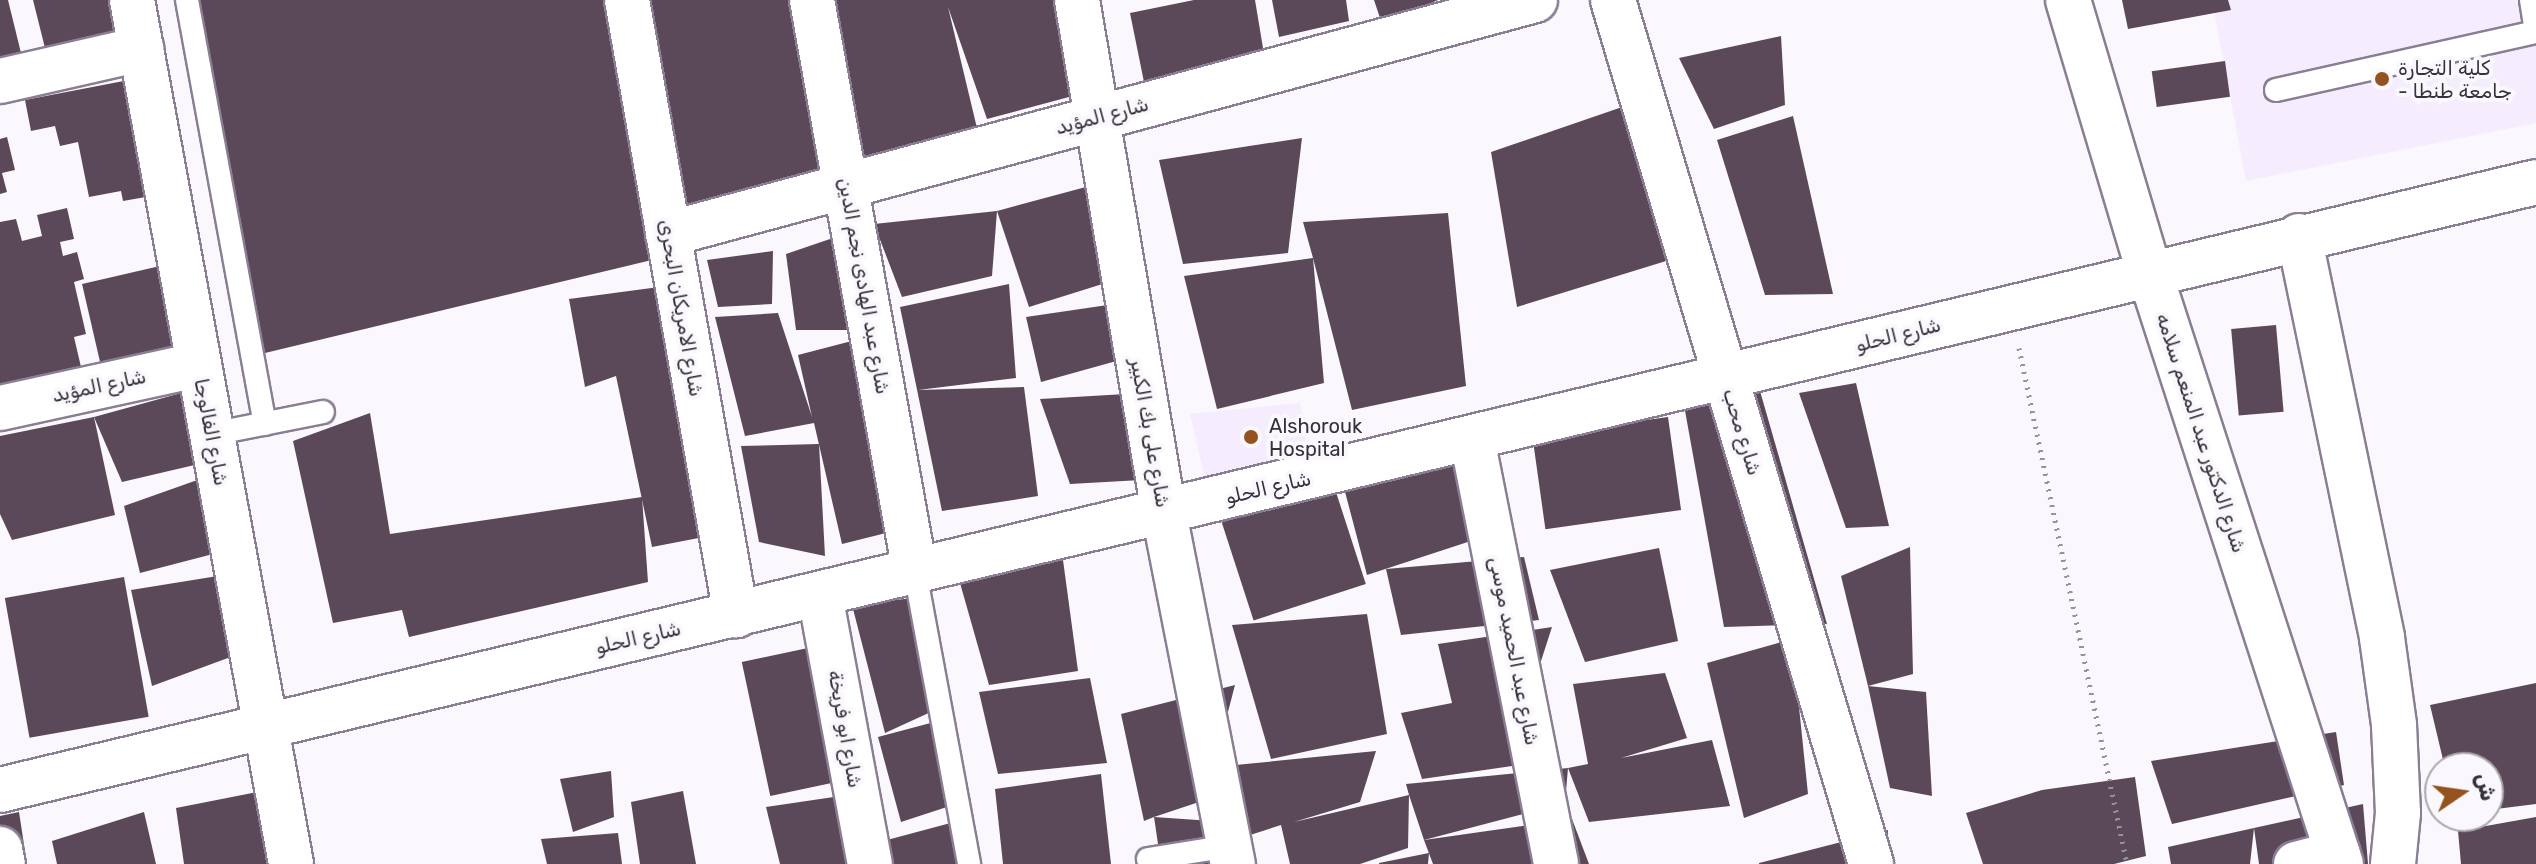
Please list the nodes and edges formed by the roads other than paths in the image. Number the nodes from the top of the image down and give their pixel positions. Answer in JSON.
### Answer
{"nodes":[{"id":1,"x":132,"y":0,"type":"edge"},
{"id":2,"x":187,"y":0,"type":"edge"},
{"id":3,"x":627,"y":0,"type":"edge"},
{"id":4,"x":812,"y":0,"type":"edge"},
{"id":5,"x":1077,"y":0,"type":"edge"},
{"id":6,"x":1535,"y":0,"type":"edge"},
{"id":7,"x":1613,"y":0,"type":"edge"},
{"id":8,"x":2068,"y":0,"type":"edge"},
{"id":9,"x":2531,"y":0,"type":"edge"},
{"id":10,"x":2536,"y":32,"type":"edge"},
{"id":11,"x":141,"y":49,"type":"junction"},
{"id":12,"x":0,"y":81,"type":"edge"},
{"id":13,"x":2276,"y":90,"type":"dead end"},
{"id":14,"x":1097,"y":118,"type":"junction"},
{"id":15,"x":2536,"y":182,"type":"edge"},
{"id":16,"x":846,"y":186,"type":"junction"},
{"id":17,"x":668,"y":234,"type":"junction"},
{"id":18,"x":2299,"y":236,"type":"junction"},
{"id":19,"x":2149,"y":271,"type":"junction"},
{"id":20,"x":198,"y":365,"type":"junction"},
{"id":21,"x":1726,"y":379,"type":"junction"},
{"id":22,"x":0,"y":408,"type":"edge"},
{"id":23,"x":323,"y":412,"type":"dead end"},
{"id":24,"x":265,"y":424,"type":"junction"},
{"id":25,"x":212,"y":434,"type":"junction"},
{"id":26,"x":1472,"y":439,"type":"junction"},
{"id":27,"x":1164,"y":513,"type":"junction"},
{"id":28,"x":915,"y":572,"type":"junction"},
{"id":29,"x":820,"y":595,"type":"junction"},
{"id":30,"x":736,"y":615,"type":"junction"},
{"id":31,"x":265,"y":727,"type":"junction"},
{"id":32,"x":0,"y":790,"type":"edge"},
{"id":33,"x":0,"y":849,"type":"edge"},
{"id":34,"x":1231,"y":855,"type":"edge"},
{"id":35,"x":1148,"y":859,"type":"dead end"},
{"id":36,"x":2340,"y":859,"type":"edge"},
{"id":37,"x":3,"y":864,"type":"edge"},
{"id":38,"x":291,"y":864,"type":"edge"},
{"id":39,"x":870,"y":864,"type":"edge"},
{"id":40,"x":969,"y":864,"type":"edge"},
{"id":41,"x":1556,"y":864,"type":"edge"},
{"id":42,"x":1871,"y":864,"type":"edge"},
{"id":43,"x":2296,"y":864,"type":"edge"},
{"id":44,"x":2393,"y":864,"type":"edge"}],
"edges":[{"from":1,"to":11,"type":"street","name":"شارع الفالوجا"},
{"from":2,"to":24,"type":"lane"},
{"from":3,"to":17,"type":"street","name":"شارع الامريكان البحرى"},
{"from":4,"to":16,"type":"street","name":"شارع عبد الهادى نجم الدين"},
{"from":5,"to":14,"type":"street","name":"شارع على بك الكبير"},
{"from":6,"to":14,"type":"street","name":"شارع المؤيد"},
{"from":7,"to":21,"type":"street","name":"شارع محب"},
{"from":8,"to":19,"type":"street","name":"شارع الدكتور عبد المنعم سلامه"},
{"from":9,"to":10,"type":"lane"},
{"from":10,"to":13,"type":"lane"},
{"from":11,"to":12,"type":"street"},
{"from":11,"to":20,"type":"street","name":"شارع الفالوجا"},
{"from":14,"to":16,"type":"street","name":"شارع المؤيد"},
{"from":14,"to":27,"type":"street","name":"شارع على بك الكبير"},
{"from":15,"to":18,"type":"street","name":"شارع الحلو"},
{"from":16,"to":17,"type":"street","name":"شارع المؤيد"},
{"from":16,"to":28,"type":"street","name":"شارع عبد الهادى نجم الدين"},
{"from":17,"to":30,"type":"street","name":"شارع الامريكان البحرى"},
{"from":18,"to":19,"type":"street","name":"شارع الحلو"},
{"from":18,"to":44,"type":"street"},
{"from":19,"to":21,"type":"street","name":"شارع الحلو"},
{"from":19,"to":36,"type":"street","name":"شارع الدكتور عبد المنعم سلامه"},
{"from":20,"to":22,"type":"street","name":"شارع المؤيد"},
{"from":20,"to":25,"type":"street","name":"شارع الفالوجا"},
{"from":21,"to":26,"type":"street","name":"شارع الحلو"},
{"from":21,"to":42,"type":"street","name":"شارع محب"},
{"from":23,"to":24,"type":"lane"},
{"from":24,"to":25,"type":"lane"},
{"from":25,"to":31,"type":"street","name":"شارع الفالوجا"},
{"from":26,"to":27,"type":"street","name":"شارع الحلو"},
{"from":26,"to":41,"type":"street","name":"شارع عبد الحميد موسى"},
{"from":27,"to":28,"type":"street","name":"شارع الحلو"},
{"from":27,"to":34,"type":"street","name":"شارع على بك الكبير"},
{"from":28,"to":29,"type":"street","name":"شارع الحلو"},
{"from":28,"to":40,"type":"lane"},
{"from":29,"to":30,"type":"street","name":"شارع الحلو"},
{"from":29,"to":39,"type":"street","name":"شارع ابو فريخة"},
{"from":30,"to":31,"type":"street","name":"شارع الحلو"},
{"from":31,"to":32,"type":"street","name":"شارع الحلو"},
{"from":31,"to":38,"type":"street","name":"شارع الفالوجا"},
{"from":33,"to":37,"type":"street"},
{"from":34,"to":35,"type":"lane"},
{"from":36,"to":43,"type":"street"}]}
